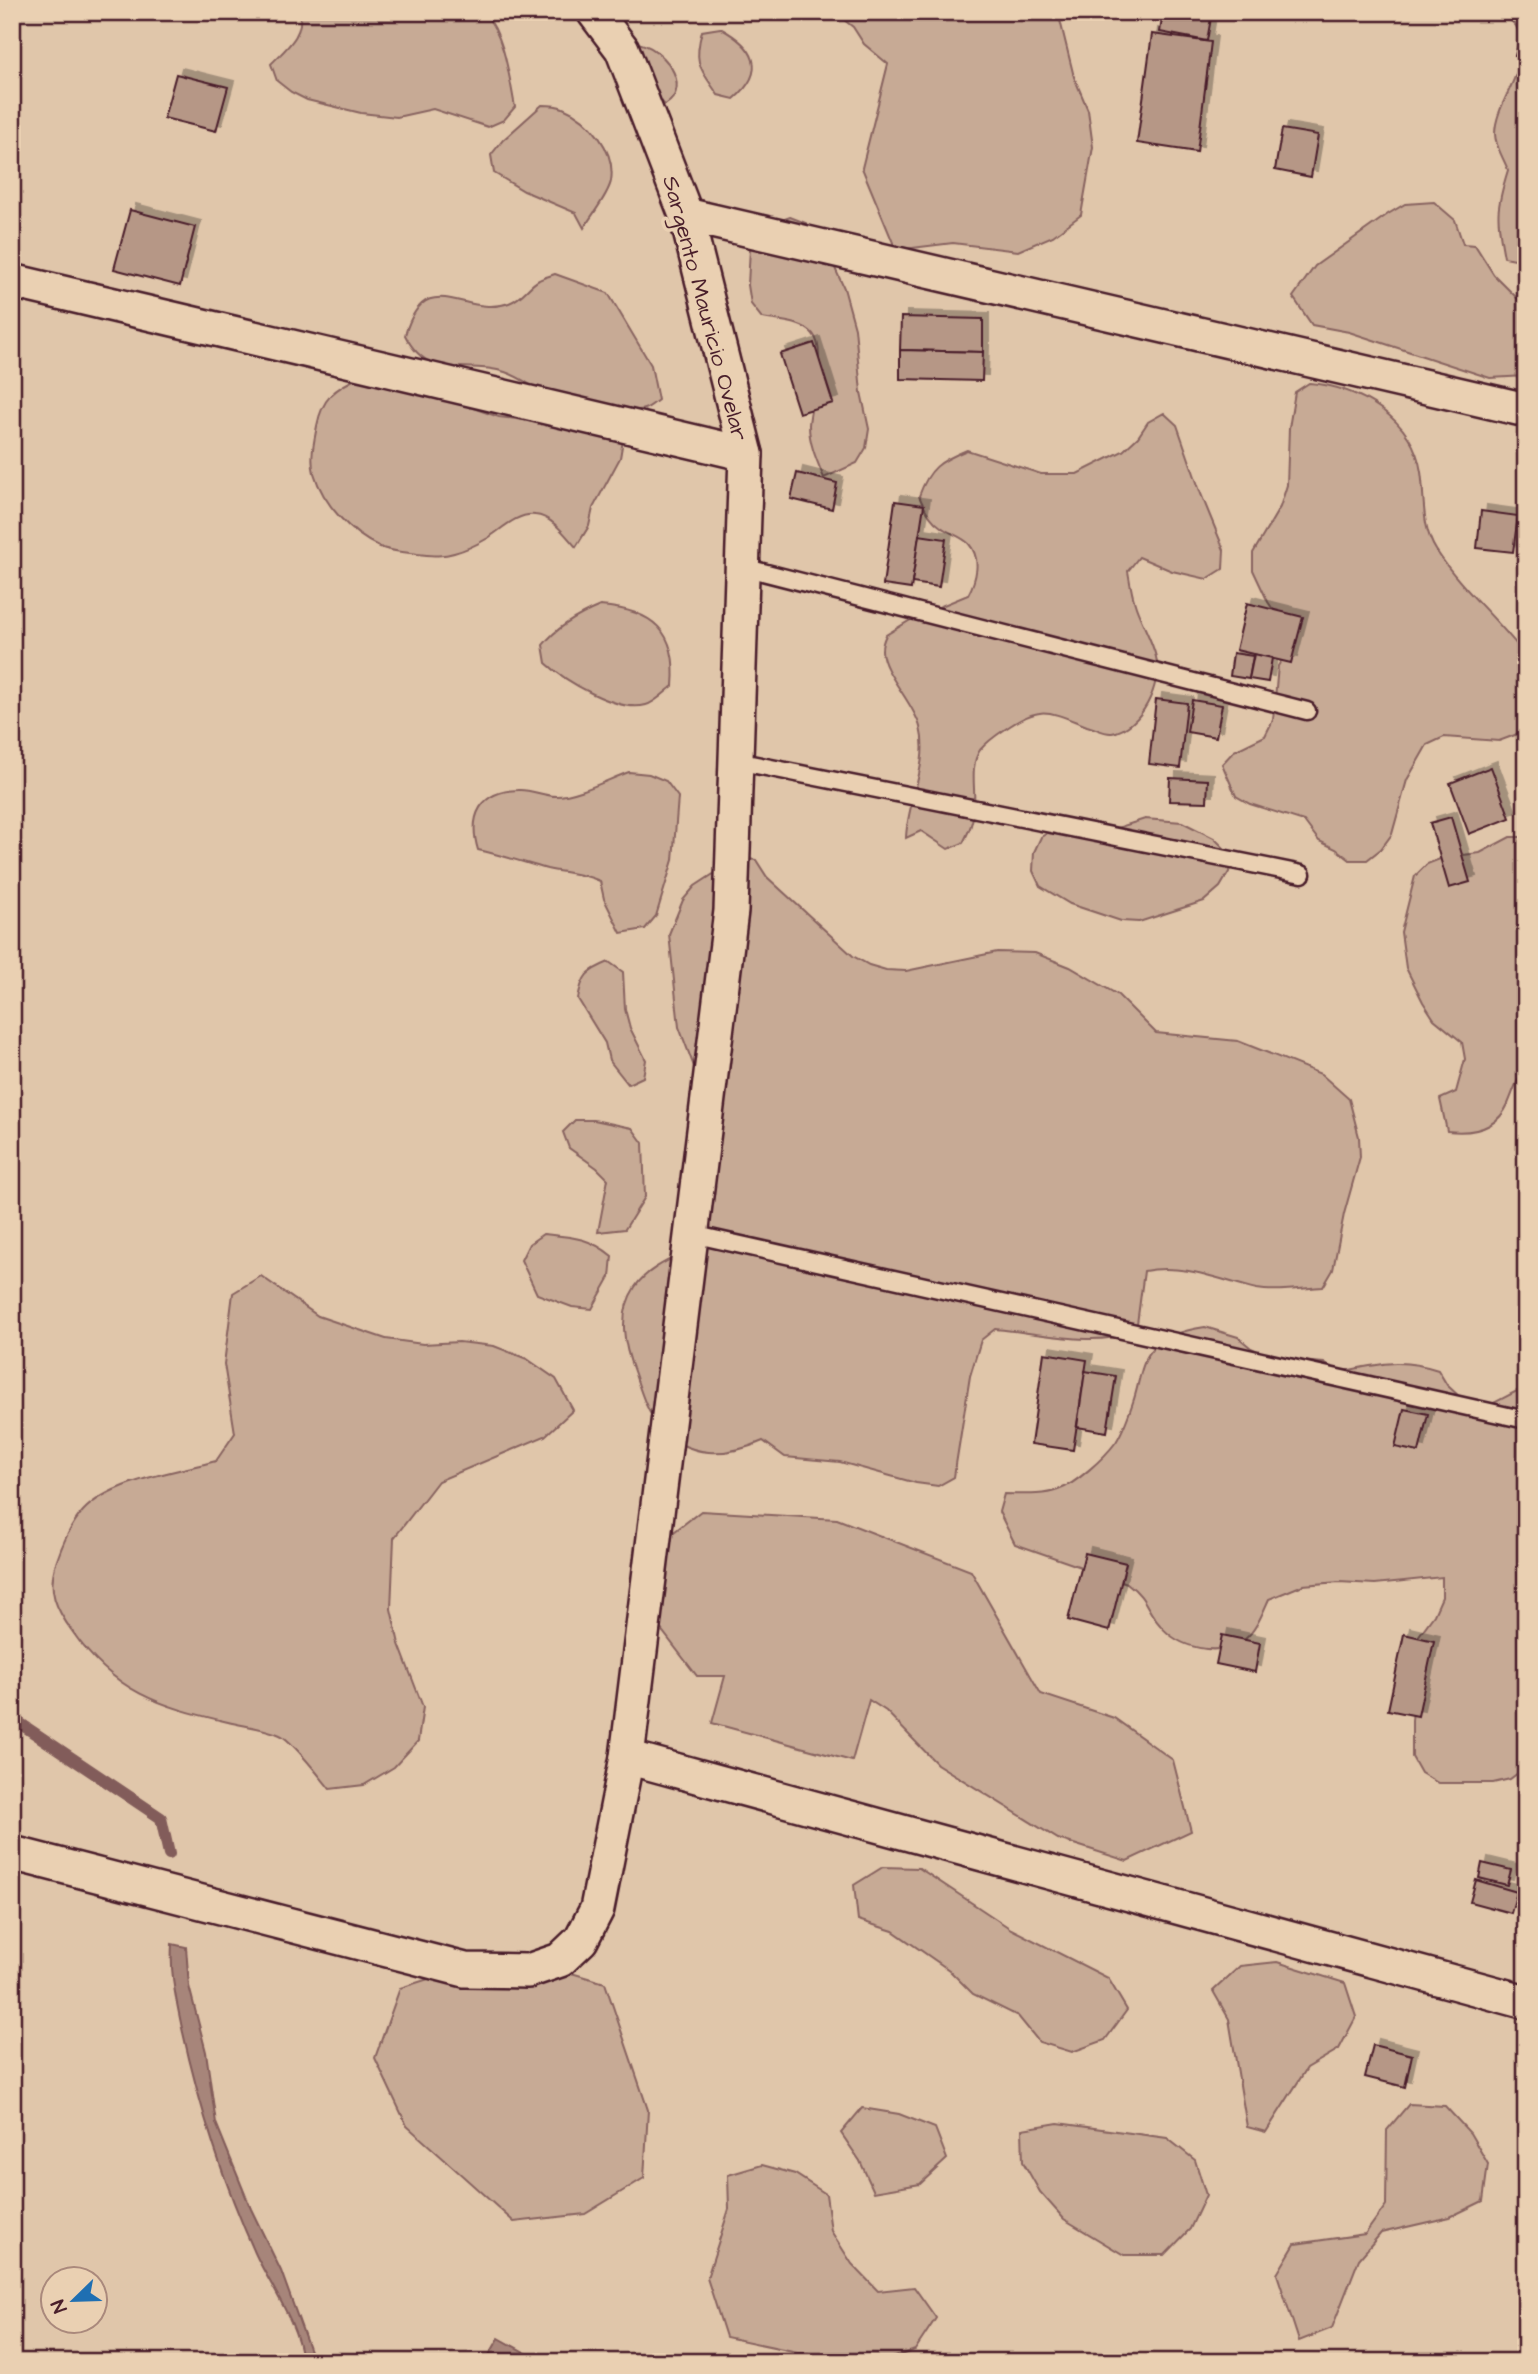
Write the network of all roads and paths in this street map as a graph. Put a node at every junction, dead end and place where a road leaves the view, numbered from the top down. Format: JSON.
{"nodes":[{"id":1,"x":594,"y":12,"type":"edge"},
{"id":2,"x":685,"y":215,"type":"junction"},
{"id":3,"x":12,"y":281,"type":"edge"},
{"id":4,"x":1526,"y":410,"type":"edge"},
{"id":5,"x":746,"y":454,"type":"junction"},
{"id":6,"x":743,"y":567,"type":"junction"},
{"id":7,"x":1307,"y":711,"type":"dead end"},
{"id":8,"x":736,"y":761,"type":"junction"},
{"id":9,"x":1302,"y":874,"type":"dead end"},
{"id":10,"x":692,"y":1234,"type":"junction"},
{"id":11,"x":1526,"y":1420,"type":"edge"},
{"id":12,"x":627,"y":1758,"type":"junction"},
{"id":13,"x":12,"y":1853,"type":"edge"},
{"id":14,"x":1526,"y":2002,"type":"edge"}],
"edges":[{"from":1,"to":2,"type":"street","name":"Sargento Mauricio Ovelar"},
{"from":2,"to":4,"type":"street"},
{"from":2,"to":5,"type":"street","name":"Sargento Mauricio Ovelar"},
{"from":3,"to":5,"type":"street"},
{"from":5,"to":6,"type":"street","name":"Sargento Mauricio Ovelar"},
{"from":6,"to":7,"type":"lane"},
{"from":6,"to":8,"type":"street","name":"Sargento Mauricio Ovelar"},
{"from":8,"to":9,"type":"lane"},
{"from":8,"to":10,"type":"street","name":"Sargento Mauricio Ovelar"},
{"from":10,"to":11,"type":"lane"},
{"from":10,"to":12,"type":"street","name":"Sargento Mauricio Ovelar"},
{"from":12,"to":13,"type":"street","name":"Sargento Mauricio Ovelar"},
{"from":12,"to":14,"type":"street"}]}
